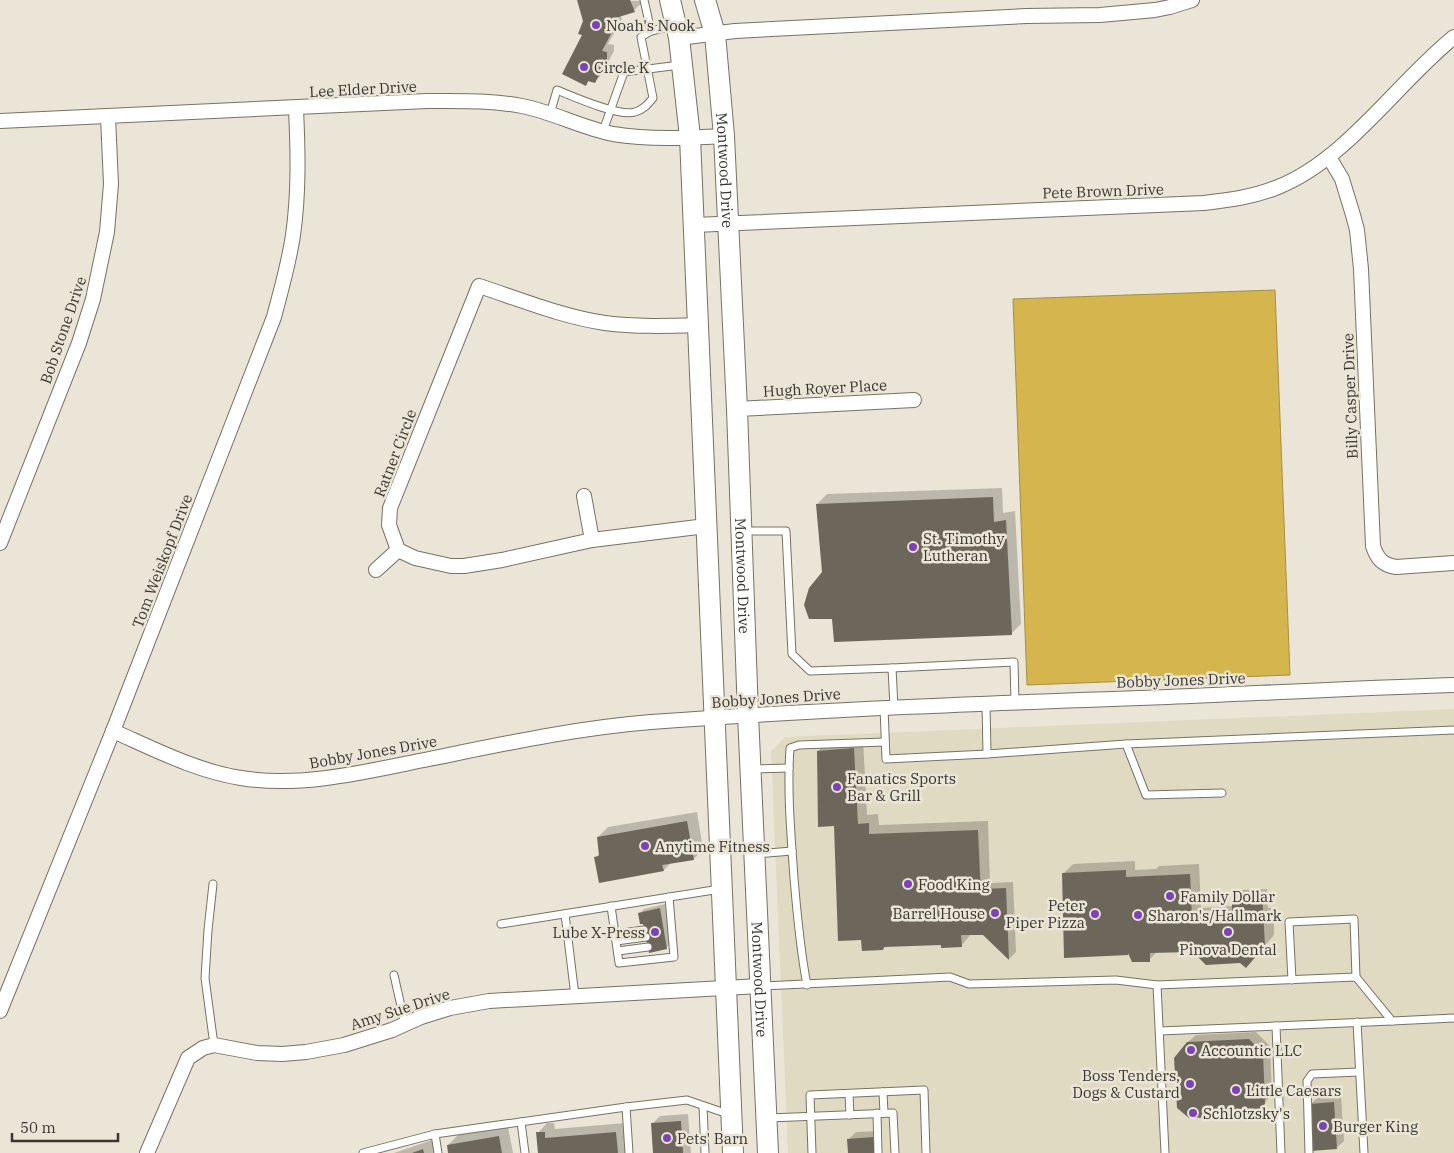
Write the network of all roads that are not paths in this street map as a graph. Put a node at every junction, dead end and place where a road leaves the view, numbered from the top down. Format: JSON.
{"nodes":[{"id":1,"x":644,"y":0,"type":"edge"},
{"id":2,"x":670,"y":0,"type":"edge"},
{"id":3,"x":705,"y":0,"type":"edge"},
{"id":4,"x":1192,"y":0,"type":"edge"},
{"id":5,"x":652,"y":31,"type":"junction"},
{"id":6,"x":678,"y":32,"type":"junction"},
{"id":7,"x":714,"y":34,"type":"junction"},
{"id":8,"x":1454,"y":37,"type":"edge"},
{"id":9,"x":683,"y":65,"type":"junction"},
{"id":10,"x":648,"y":68,"type":"junction"},
{"id":11,"x":296,"y":109,"type":"junction"},
{"id":12,"x":610,"y":110,"type":"junction"},
{"id":13,"x":550,"y":114,"type":"junction"},
{"id":14,"x":108,"y":117,"type":"junction"},
{"id":15,"x":0,"y":121,"type":"edge"},
{"id":16,"x":603,"y":131,"type":"junction"},
{"id":17,"x":724,"y":136,"type":"junction"},
{"id":18,"x":690,"y":137,"type":"junction"},
{"id":19,"x":1329,"y":157,"type":"junction"},
{"id":20,"x":728,"y":223,"type":"junction"},
{"id":21,"x":694,"y":225,"type":"junction"},
{"id":22,"x":698,"y":325,"type":"junction"},
{"id":23,"x":914,"y":400,"type":"dead end"},
{"id":24,"x":737,"y":409,"type":"junction"},
{"id":25,"x":584,"y":496,"type":"dead end"},
{"id":26,"x":706,"y":526,"type":"junction"},
{"id":27,"x":742,"y":531,"type":"junction"},
{"id":28,"x":592,"y":540,"type":"junction"},
{"id":29,"x":0,"y":543,"type":"edge"},
{"id":30,"x":398,"y":550,"type":"junction"},
{"id":31,"x":1454,"y":563,"type":"edge"},
{"id":32,"x":376,"y":570,"type":"dead end"},
{"id":33,"x":892,"y":668,"type":"junction"},
{"id":34,"x":1454,"y":686,"type":"edge"},
{"id":35,"x":1015,"y":702,"type":"junction"},
{"id":36,"x":986,"y":703,"type":"junction"},
{"id":37,"x":889,"y":707,"type":"junction"},
{"id":38,"x":748,"y":715,"type":"junction"},
{"id":39,"x":714,"y":718,"type":"junction"},
{"id":40,"x":1454,"y":730,"type":"edge"},
{"id":41,"x":113,"y":731,"type":"junction"},
{"id":42,"x":885,"y":742,"type":"junction"},
{"id":43,"x":1126,"y":744,"type":"junction"},
{"id":44,"x":988,"y":754,"type":"junction"},
{"id":45,"x":789,"y":768,"type":"junction"},
{"id":46,"x":751,"y":769,"type":"junction"},
{"id":47,"x":1222,"y":793,"type":"dead end"},
{"id":48,"x":792,"y":851,"type":"junction"},
{"id":49,"x":754,"y":854,"type":"junction"},
{"id":50,"x":213,"y":884,"type":"dead end"},
{"id":51,"x":721,"y":888,"type":"junction"},
{"id":52,"x":669,"y":897,"type":"junction"},
{"id":53,"x":611,"y":906,"type":"junction"},
{"id":54,"x":565,"y":914,"type":"junction"},
{"id":55,"x":501,"y":924,"type":"dead end"},
{"id":56,"x":645,"y":933,"type":"dead end"},
{"id":57,"x":615,"y":937,"type":"junction"},
{"id":58,"x":648,"y":947,"type":"dead end"},
{"id":59,"x":618,"y":951,"type":"junction"},
{"id":60,"x":394,"y":975,"type":"dead end"},
{"id":61,"x":1356,"y":977,"type":"junction"},
{"id":62,"x":1292,"y":980,"type":"junction"},
{"id":63,"x":807,"y":985,"type":"junction"},
{"id":64,"x":1157,"y":985,"type":"junction"},
{"id":65,"x":760,"y":986,"type":"junction"},
{"id":66,"x":724,"y":987,"type":"junction"},
{"id":67,"x":3,"y":992,"type":"edge"},
{"id":68,"x":574,"y":996,"type":"junction"},
{"id":69,"x":0,"y":1011,"type":"edge"},
{"id":70,"x":1454,"y":1018,"type":"edge"},
{"id":71,"x":1392,"y":1021,"type":"junction"},
{"id":72,"x":1357,"y":1022,"type":"junction"},
{"id":73,"x":405,"y":1024,"type":"junction"},
{"id":74,"x":1276,"y":1026,"type":"junction"},
{"id":75,"x":1160,"y":1030,"type":"junction"},
{"id":76,"x":214,"y":1045,"type":"junction"},
{"id":77,"x":1359,"y":1072,"type":"junction"},
{"id":78,"x":883,"y":1092,"type":"junction"},
{"id":79,"x":849,"y":1094,"type":"junction"},
{"id":80,"x":703,"y":1106,"type":"junction"},
{"id":81,"x":626,"y":1107,"type":"junction"},
{"id":82,"x":880,"y":1113,"type":"junction"},
{"id":83,"x":731,"y":1115,"type":"junction"},
{"id":84,"x":850,"y":1115,"type":"junction"},
{"id":85,"x":811,"y":1116,"type":"junction"},
{"id":86,"x":766,"y":1118,"type":"junction"},
{"id":87,"x":521,"y":1122,"type":"junction"},
{"id":88,"x":435,"y":1134,"type":"junction"},
{"id":89,"x":147,"y":1153,"type":"edge"},
{"id":90,"x":363,"y":1153,"type":"edge"},
{"id":91,"x":438,"y":1153,"type":"edge"},
{"id":92,"x":525,"y":1153,"type":"edge"},
{"id":93,"x":629,"y":1153,"type":"edge"},
{"id":94,"x":705,"y":1153,"type":"edge"},
{"id":95,"x":732,"y":1153,"type":"edge"},
{"id":96,"x":768,"y":1153,"type":"edge"},
{"id":97,"x":812,"y":1153,"type":"edge"},
{"id":98,"x":878,"y":1153,"type":"edge"},
{"id":99,"x":895,"y":1153,"type":"edge"},
{"id":100,"x":926,"y":1153,"type":"edge"},
{"id":101,"x":1164,"y":1153,"type":"edge"},
{"id":102,"x":1281,"y":1153,"type":"edge"},
{"id":103,"x":1309,"y":1153,"type":"edge"},
{"id":104,"x":1364,"y":1153,"type":"edge"}],
"edges":[{"from":1,"to":5,"type":"lane"},
{"from":2,"to":6,"type":"main road"},
{"from":3,"to":7,"type":"main road","name":"Montwood Drive"},
{"from":4,"to":7,"type":"street"},
{"from":5,"to":6,"type":"lane"},
{"from":5,"to":10,"type":"lane"},
{"from":6,"to":7,"type":"street"},
{"from":6,"to":9,"type":"main road"},
{"from":7,"to":17,"type":"main road","name":"Montwood Drive"},
{"from":8,"to":19,"type":"street","name":"Pete Brown Drive"},
{"from":9,"to":10,"type":"lane"},
{"from":9,"to":18,"type":"main road"},
{"from":10,"to":12,"type":"lane"},
{"from":10,"to":12,"type":"lane"},
{"from":11,"to":13,"type":"street","name":"Lee Elder Drive"},
{"from":11,"to":14,"type":"street","name":"Lee Elder Drive"},
{"from":11,"to":41,"type":"street","name":"Tom Weiskopf Drive"},
{"from":12,"to":13,"type":"lane"},
{"from":12,"to":16,"type":"lane"},
{"from":13,"to":16,"type":"street","name":"Lee Elder Drive"},
{"from":14,"to":15,"type":"street","name":"Lee Elder Drive"},
{"from":14,"to":29,"type":"street","name":"Bob Stone Drive"},
{"from":16,"to":18,"type":"street","name":"Lee Elder Drive"},
{"from":17,"to":18,"type":"street","name":"Lee Elder Drive"},
{"from":17,"to":20,"type":"main road","name":"Montwood Drive"},
{"from":18,"to":21,"type":"main road"},
{"from":19,"to":20,"type":"street","name":"Pete Brown Drive"},
{"from":19,"to":31,"type":"street","name":"Billy Casper Drive"},
{"from":20,"to":21,"type":"street","name":"Pete Brown Drive"},
{"from":20,"to":24,"type":"main road","name":"Montwood Drive"},
{"from":21,"to":22,"type":"main road"},
{"from":22,"to":26,"type":"main road"},
{"from":22,"to":30,"type":"street","name":"Ratner Circle"},
{"from":23,"to":24,"type":"street","name":"Hugh Royer Place"},
{"from":24,"to":27,"type":"main road","name":"Montwood Drive"},
{"from":25,"to":28,"type":"street"},
{"from":26,"to":28,"type":"street"},
{"from":26,"to":39,"type":"main road"},
{"from":27,"to":33,"type":"lane"},
{"from":27,"to":38,"type":"main road","name":"Montwood Drive"},
{"from":28,"to":30,"type":"street"},
{"from":30,"to":32,"type":"street"},
{"from":33,"to":35,"type":"lane"},
{"from":33,"to":37,"type":"lane"},
{"from":34,"to":35,"type":"street","name":"Bobby Jones Drive"},
{"from":35,"to":36,"type":"street","name":"Bobby Jones Drive"},
{"from":36,"to":37,"type":"street","name":"Bobby Jones Drive"},
{"from":36,"to":44,"type":"lane"},
{"from":37,"to":38,"type":"street","name":"Bobby Jones Drive"},
{"from":37,"to":42,"type":"lane"},
{"from":38,"to":39,"type":"street","name":"Bobby Jones Drive"},
{"from":38,"to":46,"type":"main road","name":"Montwood Drive"},
{"from":39,"to":41,"type":"street","name":"Bobby Jones Drive"},
{"from":39,"to":51,"type":"main road"},
{"from":40,"to":43,"type":"lane"},
{"from":41,"to":67,"type":"street","name":"Tom Weiskopf Drive"},
{"from":42,"to":44,"type":"lane"},
{"from":42,"to":45,"type":"lane"},
{"from":43,"to":44,"type":"lane"},
{"from":43,"to":47,"type":"lane"},
{"from":45,"to":46,"type":"lane"},
{"from":45,"to":48,"type":"lane"},
{"from":46,"to":49,"type":"main road","name":"Montwood Drive"},
{"from":48,"to":49,"type":"lane"},
{"from":48,"to":63,"type":"lane"},
{"from":49,"to":65,"type":"main road","name":"Montwood Drive"},
{"from":50,"to":76,"type":"lane"},
{"from":51,"to":52,"type":"lane"},
{"from":51,"to":66,"type":"main road"},
{"from":52,"to":53,"type":"lane"},
{"from":52,"to":59,"type":"lane"},
{"from":53,"to":54,"type":"lane"},
{"from":53,"to":57,"type":"lane"},
{"from":54,"to":55,"type":"lane"},
{"from":54,"to":68,"type":"lane"},
{"from":56,"to":57,"type":"lane"},
{"from":57,"to":59,"type":"lane"},
{"from":58,"to":59,"type":"lane"},
{"from":60,"to":73,"type":"lane"},
{"from":61,"to":62,"type":"lane"},
{"from":61,"to":62,"type":"lane"},
{"from":61,"to":71,"type":"lane"},
{"from":62,"to":64,"type":"lane"},
{"from":63,"to":64,"type":"lane"},
{"from":63,"to":65,"type":"lane"},
{"from":64,"to":75,"type":"lane"},
{"from":65,"to":66,"type":"street","name":"Amy Sue Drive"},
{"from":65,"to":86,"type":"main road","name":"Montwood Drive"},
{"from":66,"to":68,"type":"street","name":"Amy Sue Drive"},
{"from":66,"to":83,"type":"main road"},
{"from":67,"to":69,"type":"street","name":"Tom Weiskopf Drive"},
{"from":68,"to":73,"type":"street","name":"Amy Sue Drive"},
{"from":70,"to":71,"type":"lane"},
{"from":71,"to":72,"type":"lane"},
{"from":72,"to":74,"type":"lane"},
{"from":72,"to":77,"type":"lane"},
{"from":73,"to":76,"type":"street","name":"Amy Sue Drive"},
{"from":74,"to":75,"type":"lane"},
{"from":74,"to":102,"type":"lane"},
{"from":75,"to":101,"type":"lane"},
{"from":76,"to":89,"type":"street"},
{"from":77,"to":103,"type":"lane"},
{"from":77,"to":104,"type":"lane"},
{"from":78,"to":79,"type":"lane"},
{"from":78,"to":82,"type":"lane"},
{"from":78,"to":100,"type":"lane"},
{"from":79,"to":84,"type":"lane"},
{"from":79,"to":85,"type":"lane"},
{"from":80,"to":81,"type":"lane"},
{"from":80,"to":83,"type":"lane"},
{"from":80,"to":94,"type":"lane"},
{"from":81,"to":87,"type":"lane"},
{"from":81,"to":93,"type":"lane"},
{"from":82,"to":84,"type":"lane"},
{"from":82,"to":98,"type":"lane"},
{"from":82,"to":99,"type":"lane"},
{"from":83,"to":95,"type":"main road"},
{"from":84,"to":85,"type":"lane"},
{"from":85,"to":86,"type":"lane"},
{"from":85,"to":97,"type":"lane"},
{"from":86,"to":96,"type":"main road","name":"Montwood Drive"},
{"from":87,"to":88,"type":"lane"},
{"from":87,"to":92,"type":"lane"},
{"from":88,"to":90,"type":"lane"},
{"from":88,"to":91,"type":"lane"}]}
